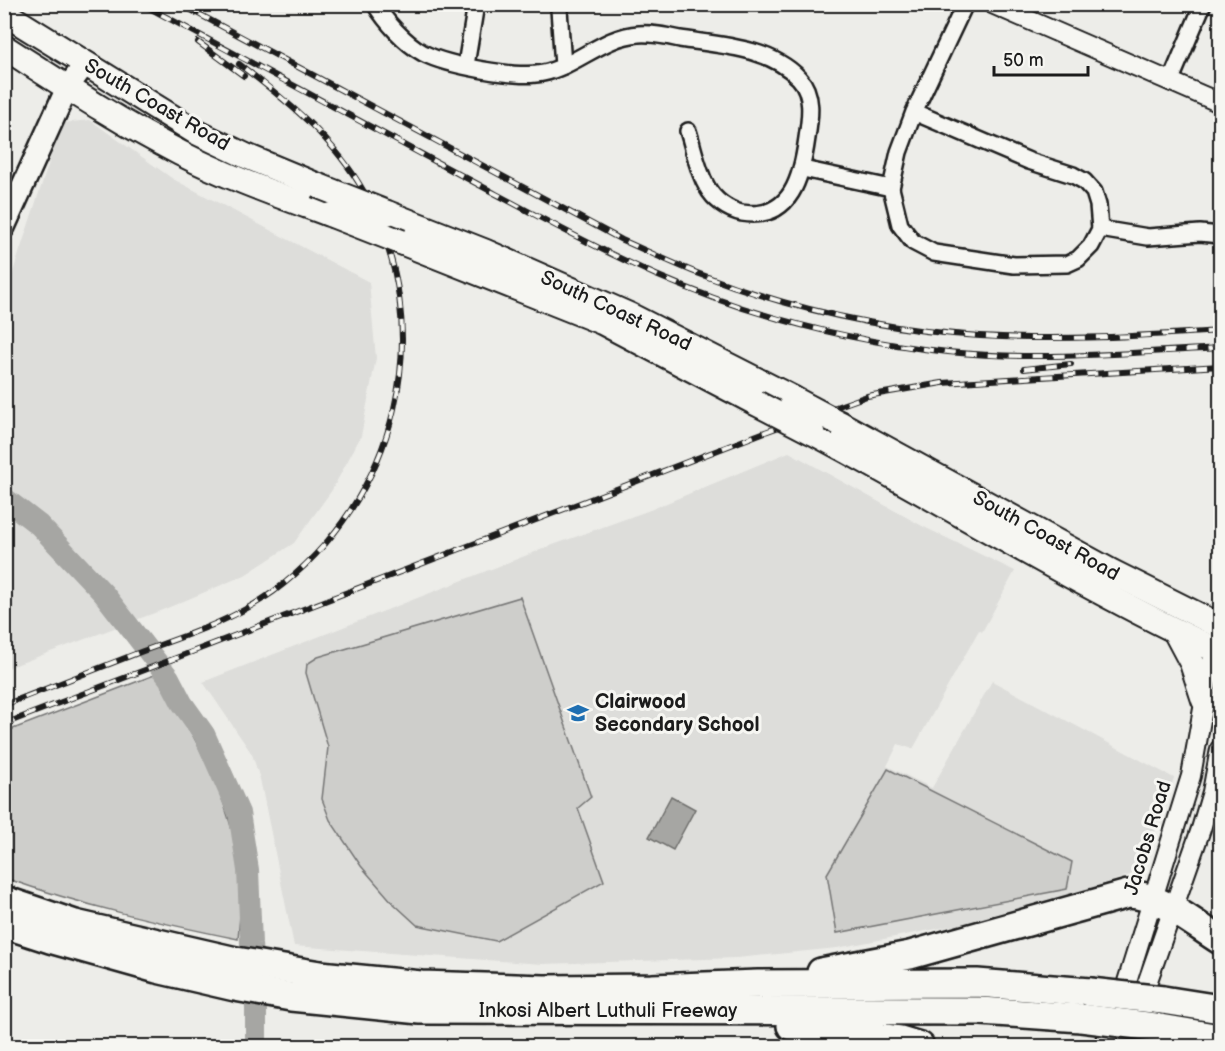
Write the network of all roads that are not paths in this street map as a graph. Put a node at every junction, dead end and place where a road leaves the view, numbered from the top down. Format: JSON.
{"nodes":[{"id":1,"x":375,"y":4,"type":"edge"},
{"id":2,"x":476,"y":4,"type":"edge"},
{"id":3,"x":965,"y":4,"type":"edge"},
{"id":4,"x":992,"y":4,"type":"edge"},
{"id":5,"x":1203,"y":4,"type":"edge"},
{"id":6,"x":559,"y":9,"type":"dead end"},
{"id":7,"x":4,"y":13,"type":"edge"},
{"id":8,"x":4,"y":47,"type":"edge"},
{"id":9,"x":85,"y":64,"type":"junction"},
{"id":10,"x":466,"y":65,"type":"junction"},
{"id":11,"x":563,"y":66,"type":"junction"},
{"id":12,"x":1170,"y":82,"type":"junction"},
{"id":13,"x":68,"y":88,"type":"junction"},
{"id":14,"x":1221,"y":103,"type":"edge"},
{"id":15,"x":914,"y":112,"type":"junction"},
{"id":16,"x":688,"y":131,"type":"dead end"},
{"id":17,"x":803,"y":169,"type":"junction"},
{"id":18,"x":891,"y":188,"type":"junction"},
{"id":19,"x":4,"y":227,"type":"edge"},
{"id":20,"x":1100,"y":229,"type":"junction"},
{"id":21,"x":1221,"y":235,"type":"edge"},
{"id":22,"x":1221,"y":626,"type":"edge"},
{"id":23,"x":1175,"y":631,"type":"junction"},
{"id":24,"x":1219,"y":647,"type":"edge"},
{"id":25,"x":1204,"y":700,"type":"junction"},
{"id":26,"x":1221,"y":749,"type":"edge"},
{"id":27,"x":4,"y":900,"type":"edge"},
{"id":28,"x":1162,"y":904,"type":"junction"},
{"id":29,"x":4,"y":924,"type":"edge"},
{"id":30,"x":1221,"y":940,"type":"edge"},
{"id":31,"x":235,"y":974,"type":"junction"},
{"id":32,"x":758,"y":984,"type":"junction"},
{"id":33,"x":1221,"y":1009,"type":"edge"},
{"id":34,"x":666,"y":1012,"type":"junction"},
{"id":35,"x":1221,"y":1038,"type":"edge"},
{"id":36,"x":920,"y":1047,"type":"edge"},
{"id":37,"x":1102,"y":1047,"type":"edge"},
{"id":38,"x":1125,"y":1047,"type":"edge"}],
"edges":[{"from":1,"to":10,"type":"street"},
{"from":2,"to":10,"type":"street"},
{"from":3,"to":15,"type":"street"},
{"from":4,"to":12,"type":"street"},
{"from":5,"to":12,"type":"street"},
{"from":6,"to":11,"type":"street"},
{"from":7,"to":9,"type":"highway","name":"South Coast Road"},
{"from":8,"to":13,"type":"highway","name":"South Coast Road"},
{"from":9,"to":13,"type":"main road"},
{"from":9,"to":22,"type":"highway","name":"South Coast Road","bridge":true},
{"from":10,"to":11,"type":"street"},
{"from":11,"to":17,"type":"street"},
{"from":12,"to":14,"type":"street"},
{"from":13,"to":19,"type":"main road"},
{"from":13,"to":23,"type":"highway","name":"South Coast Road","bridge":true},
{"from":15,"to":18,"type":"street"},
{"from":15,"to":20,"type":"street"},
{"from":16,"to":17,"type":"street"},
{"from":17,"to":18,"type":"street"},
{"from":18,"to":20,"type":"street"},
{"from":20,"to":21,"type":"street"},
{"from":23,"to":24,"type":"highway","name":"South Coast Road"},
{"from":23,"to":25,"type":"highway"},
{"from":24,"to":25,"type":"street","name":"Jacobs Road"},
{"from":25,"to":28,"type":"street","name":"Jacobs Road"},
{"from":26,"to":28,"type":"street","name":"Jacobs Road"},
{"from":27,"to":31,"type":"highway","name":"Inkosi Albert Luthuli Freeway"},
{"from":28,"to":30,"type":"highway"},
{"from":28,"to":32,"type":"highway"},
{"from":28,"to":37,"type":"street","name":"Jacobs Road"},
{"from":28,"to":38,"type":"street","name":"Jacobs Road"},
{"from":29,"to":31,"type":"highway","name":"Inkosi Albert Luthuli Freeway"},
{"from":31,"to":32,"type":"highway","name":"Inkosi Albert Luthuli Freeway"},
{"from":31,"to":34,"type":"highway","name":"Inkosi Albert Luthuli Freeway"},
{"from":32,"to":33,"type":"highway","name":"Inkosi Albert Luthuli Freeway","bridge":true},
{"from":34,"to":35,"type":"highway","name":"Inkosi Albert Luthuli Freeway","bridge":true},
{"from":34,"to":36,"type":"highway"}]}
